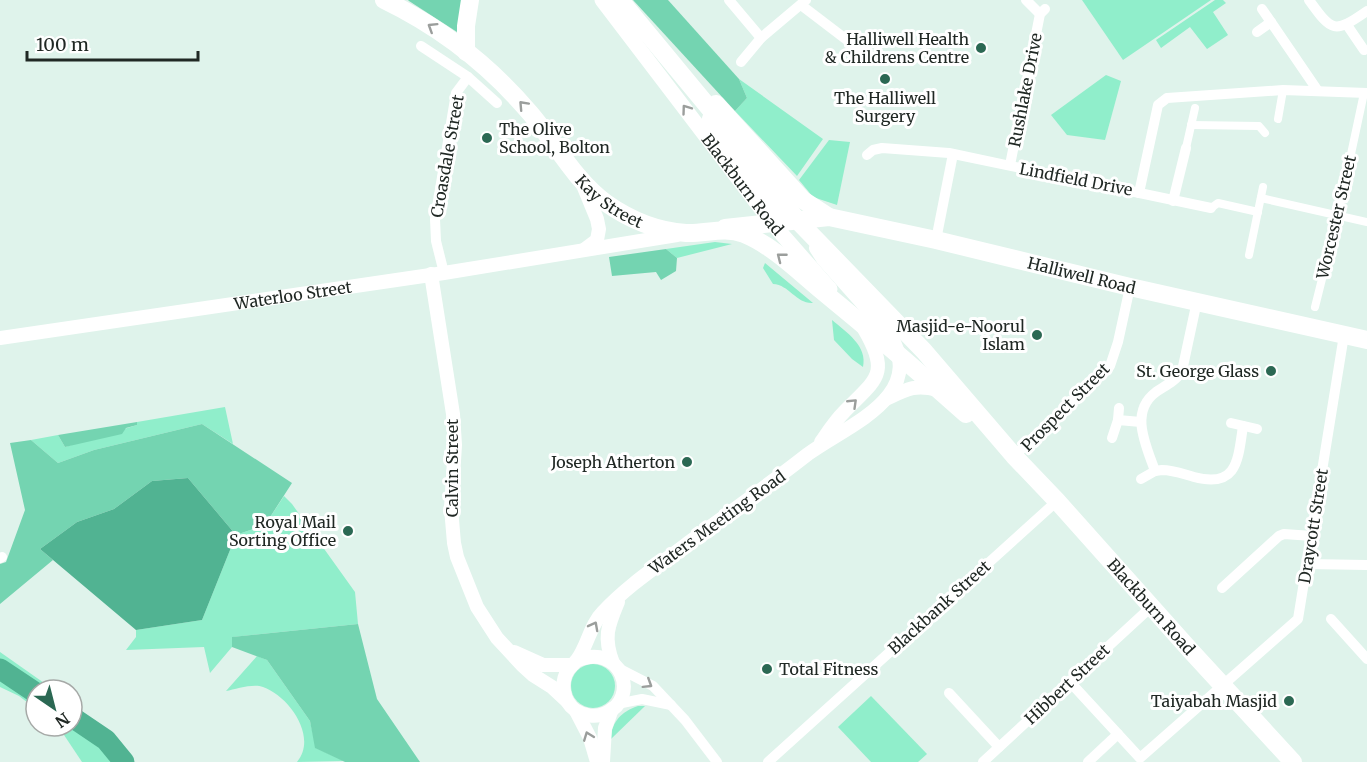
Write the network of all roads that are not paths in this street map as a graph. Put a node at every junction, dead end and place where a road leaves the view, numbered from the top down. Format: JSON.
{"nodes":[{"id":1,"x":384,"y":0,"type":"edge"},
{"id":2,"x":470,"y":0,"type":"edge"},
{"id":3,"x":602,"y":0,"type":"edge"},
{"id":4,"x":729,"y":0,"type":"edge"},
{"id":5,"x":1026,"y":0,"type":"edge"},
{"id":6,"x":1309,"y":0,"type":"edge"},
{"id":7,"x":804,"y":2,"type":"edge"},
{"id":8,"x":626,"y":6,"type":"edge"},
{"id":9,"x":1262,"y":9,"type":"dead end"},
{"id":10,"x":1367,"y":11,"type":"edge"},
{"id":11,"x":1271,"y":22,"type":"junction"},
{"id":12,"x":1347,"y":25,"type":"junction"},
{"id":13,"x":1257,"y":32,"type":"dead end"},
{"id":14,"x":761,"y":38,"type":"junction"},
{"id":15,"x":421,"y":46,"type":"dead end"},
{"id":16,"x":1364,"y":50,"type":"dead end"},
{"id":17,"x":466,"y":52,"type":"junction"},
{"id":18,"x":853,"y":58,"type":"dead end"},
{"id":19,"x":741,"y":62,"type":"dead end"},
{"id":20,"x":1303,"y":68,"type":"junction"},
{"id":21,"x":468,"y":77,"type":"junction"},
{"id":22,"x":689,"y":84,"type":"junction"},
{"id":23,"x":1286,"y":90,"type":"junction"},
{"id":24,"x":1318,"y":91,"type":"junction"},
{"id":25,"x":1365,"y":93,"type":"edge"},
{"id":26,"x":497,"y":103,"type":"dead end"},
{"id":27,"x":1195,"y":108,"type":"dead end"},
{"id":28,"x":1278,"y":119,"type":"dead end"},
{"id":29,"x":1191,"y":125,"type":"junction"},
{"id":30,"x":1265,"y":134,"type":"dead end"},
{"id":31,"x":1186,"y":148,"type":"joint"},
{"id":32,"x":953,"y":154,"type":"junction"},
{"id":33,"x":867,"y":155,"type":"dead end"},
{"id":34,"x":1010,"y":165,"type":"junction"},
{"id":35,"x":580,"y":178,"type":"junction"},
{"id":36,"x":1263,"y":187,"type":"dead end"},
{"id":37,"x":1138,"y":193,"type":"junction"},
{"id":38,"x":1261,"y":198,"type":"junction"},
{"id":39,"x":1173,"y":201,"type":"junction"},
{"id":40,"x":1211,"y":208,"type":"joint"},
{"id":41,"x":1258,"y":212,"type":"junction"},
{"id":42,"x":1338,"y":215,"type":"junction"},
{"id":43,"x":829,"y":217,"type":"junction"},
{"id":44,"x":1367,"y":222,"type":"edge"},
{"id":45,"x":772,"y":223,"type":"junction"},
{"id":46,"x":801,"y":224,"type":"junction"},
{"id":47,"x":714,"y":230,"type":"junction"},
{"id":48,"x":688,"y":233,"type":"junction"},
{"id":49,"x":936,"y":240,"type":"junction"},
{"id":50,"x":583,"y":250,"type":"junction"},
{"id":51,"x":1249,"y":255,"type":"dead end"},
{"id":52,"x":438,"y":274,"type":"junction"},
{"id":53,"x":1130,"y":286,"type":"junction"},
{"id":54,"x":1197,"y":300,"type":"junction"},
{"id":55,"x":1315,"y":307,"type":"dead end"},
{"id":56,"x":858,"y":321,"type":"junction"},
{"id":57,"x":1344,"y":335,"type":"junction"},
{"id":58,"x":0,"y":338,"type":"edge"},
{"id":59,"x":1367,"y":340,"type":"edge"},
{"id":60,"x":899,"y":357,"type":"junction"},
{"id":61,"x":940,"y":391,"type":"junction"},
{"id":62,"x":885,"y":400,"type":"junction"},
{"id":63,"x":1119,"y":408,"type":"dead end"},
{"id":64,"x":1118,"y":420,"type":"junction"},
{"id":65,"x":1141,"y":422,"type":"junction"},
{"id":66,"x":1231,"y":423,"type":"dead end"},
{"id":67,"x":1243,"y":426,"type":"junction"},
{"id":68,"x":1257,"y":429,"type":"dead end"},
{"id":69,"x":1112,"y":438,"type":"dead end"},
{"id":70,"x":816,"y":448,"type":"junction"},
{"id":71,"x":1012,"y":454,"type":"junction"},
{"id":72,"x":1155,"y":471,"type":"junction"},
{"id":73,"x":1141,"y":479,"type":"dead end"},
{"id":74,"x":1058,"y":501,"type":"junction"},
{"id":75,"x":1312,"y":536,"type":"junction"},
{"id":76,"x":1307,"y":564,"type":"junction"},
{"id":77,"x":1367,"y":565,"type":"edge"},
{"id":78,"x":1222,"y":588,"type":"dead end"},
{"id":79,"x":620,"y":597,"type":"junction"},
{"id":80,"x":1151,"y":607,"type":"junction"},
{"id":81,"x":1331,"y":619,"type":"dead end"},
{"id":82,"x":507,"y":649,"type":"junction"},
{"id":83,"x":1367,"y":659,"type":"edge"},
{"id":84,"x":574,"y":663,"type":"junction"},
{"id":85,"x":616,"y":666,"type":"junction"},
{"id":86,"x":1070,"y":682,"type":"junction"},
{"id":87,"x":1223,"y":685,"type":"junction"},
{"id":88,"x":949,"y":693,"type":"dead end"},
{"id":89,"x":571,"y":705,"type":"junction"},
{"id":90,"x":674,"y":706,"type":"junction"},
{"id":91,"x":615,"y":707,"type":"junction"},
{"id":92,"x":1118,"y":734,"type":"junction"},
{"id":93,"x":999,"y":747,"type":"junction"},
{"id":94,"x":597,"y":762,"type":"edge"},
{"id":95,"x":603,"y":762,"type":"edge"},
{"id":96,"x":717,"y":762,"type":"edge"},
{"id":97,"x":768,"y":762,"type":"edge"},
{"id":98,"x":983,"y":762,"type":"edge"},
{"id":99,"x":1088,"y":762,"type":"edge"},
{"id":100,"x":1293,"y":762,"type":"edge"}],
"edges":[{"from":17,"to":1,"type":"main road","name":"Kay Street","one_way":true},
{"from":2,"to":17,"type":"main road"},
{"from":45,"to":3,"type":"main road","name":"Blackburn Road","one_way":true},
{"from":4,"to":14,"type":"street"},
{"from":5,"to":34,"type":"street","name":"Rushlake Drive"},
{"from":6,"to":12,"type":"street"},
{"from":7,"to":14,"type":"street"},
{"from":7,"to":18,"type":"street"},
{"from":8,"to":22,"type":"main road","name":"Blackburn Road"},
{"from":8,"to":43,"type":"main road"},
{"from":9,"to":11,"type":"street"},
{"from":10,"to":12,"type":"street"},
{"from":11,"to":13,"type":"street"},
{"from":11,"to":20,"type":"street"},
{"from":12,"to":16,"type":"street"},
{"from":14,"to":19,"type":"street"},
{"from":15,"to":21,"type":"street","name":"Croasdale Street"},
{"from":35,"to":17,"type":"main road","name":"Kay Street","one_way":true},
{"from":20,"to":23,"type":"street"},
{"from":20,"to":24,"type":"street"},
{"from":21,"to":26,"type":"street","name":"Croasdale Street"},
{"from":21,"to":52,"type":"street","name":"Croasdale Street"},
{"from":22,"to":45,"type":"main road"},
{"from":22,"to":46,"type":"main road","name":"Blackburn Road"},
{"from":23,"to":24,"type":"street","name":"Lindfield Drive"},
{"from":23,"to":28,"type":"street"},
{"from":23,"to":37,"type":"street","name":"Lindfield Drive"},
{"from":24,"to":25,"type":"street","name":"Lindfield Drive"},
{"from":25,"to":42,"type":"street","name":"Worcester Street"},
{"from":27,"to":29,"type":"street"},
{"from":29,"to":30,"type":"street"},
{"from":29,"to":31,"type":"street"},
{"from":31,"to":39,"type":"street"},
{"from":32,"to":33,"type":"street","name":"Lindfield Drive"},
{"from":32,"to":34,"type":"street","name":"Lindfield Drive"},
{"from":32,"to":49,"type":"street"},
{"from":34,"to":37,"type":"street","name":"Lindfield Drive"},
{"from":35,"to":48,"type":"main road","name":"Kay Street"},
{"from":35,"to":50,"type":"street"},
{"from":36,"to":38,"type":"street"},
{"from":37,"to":39,"type":"street"},
{"from":38,"to":41,"type":"street"},
{"from":38,"to":42,"type":"street"},
{"from":39,"to":40,"type":"street"},
{"from":40,"to":41,"type":"street"},
{"from":41,"to":51,"type":"street"},
{"from":42,"to":44,"type":"street"},
{"from":42,"to":55,"type":"street","name":"Worcester Street"},
{"from":43,"to":46,"type":"main road","name":"Halliwell Road"},
{"from":43,"to":49,"type":"main road","name":"Halliwell Road"},
{"from":45,"to":46,"type":"main road","name":"Kay Street"},
{"from":45,"to":47,"type":"main road","name":"Kay Street"},
{"from":45,"to":56,"type":"main road","name":"Blackburn Road"},
{"from":46,"to":60,"type":"street","name":"Blackburn Road"},
{"from":46,"to":71,"type":"main road","name":"Blackburn Road"},
{"from":47,"to":48,"type":"main road","name":"Kay Street"},
{"from":56,"to":47,"type":"main road","one_way":true},
{"from":48,"to":50,"type":"street","name":"Waterloo Street"},
{"from":49,"to":53,"type":"main road","name":"Halliwell Road"},
{"from":50,"to":52,"type":"street","name":"Waterloo Street"},
{"from":52,"to":58,"type":"street","name":"Waterloo Street"},
{"from":52,"to":82,"type":"street","name":"Calvin Street"},
{"from":53,"to":54,"type":"main road","name":"Halliwell Road"},
{"from":53,"to":71,"type":"street","name":"Prospect Street"},
{"from":54,"to":57,"type":"main road","name":"Halliwell Road"},
{"from":54,"to":65,"type":"street"},
{"from":56,"to":60,"type":"main road","name":"Blackburn Road"},
{"from":70,"to":56,"type":"street","name":"Waters Meeting Road","one_way":true},
{"from":57,"to":59,"type":"main road","name":"Halliwell Road"},
{"from":57,"to":75,"type":"street","name":"Draycott Street"},
{"from":60,"to":61,"type":"main road","name":"Blackburn Road"},
{"from":60,"to":62,"type":"street","name":"Waters Meeting Road"},
{"from":61,"to":62,"type":"street"},
{"from":61,"to":71,"type":"main road","name":"Blackburn Road"},
{"from":62,"to":70,"type":"street","name":"Waters Meeting Road"},
{"from":63,"to":64,"type":"street"},
{"from":64,"to":65,"type":"street"},
{"from":64,"to":69,"type":"street"},
{"from":65,"to":72,"type":"street"},
{"from":66,"to":67,"type":"street"},
{"from":67,"to":68,"type":"street"},
{"from":67,"to":72,"type":"street"},
{"from":70,"to":79,"type":"street","name":"Waters Meeting Road"},
{"from":71,"to":74,"type":"main road","name":"Blackburn Road"},
{"from":72,"to":73,"type":"street"},
{"from":74,"to":80,"type":"main road","name":"Blackburn Road"},
{"from":74,"to":97,"type":"street","name":"Blackbank Street"},
{"from":75,"to":76,"type":"street","name":"Draycott Street"},
{"from":75,"to":78,"type":"street"},
{"from":76,"to":77,"type":"street"},
{"from":76,"to":87,"type":"street","name":"Draycott Street"},
{"from":84,"to":79,"type":"street","name":"Waters Meeting Road","one_way":true},
{"from":79,"to":85,"type":"street","name":"Waters Meeting Road"},
{"from":80,"to":86,"type":"street","name":"Hibbert Street"},
{"from":80,"to":87,"type":"main road","name":"Blackburn Road"},
{"from":81,"to":83,"type":"street"},
{"from":82,"to":84,"type":"street","name":"Calvin Street"},
{"from":82,"to":89,"type":"street","name":"Calvin Street"},
{"from":84,"to":85,"type":"street"},
{"from":84,"to":89,"type":"street"},
{"from":85,"to":90,"type":"street","one_way":true},
{"from":85,"to":91,"type":"street"},
{"from":86,"to":92,"type":"street"},
{"from":86,"to":93,"type":"street","name":"Hibbert Street"},
{"from":87,"to":92,"type":"street","name":"Draycott Street"},
{"from":87,"to":100,"type":"main road","name":"Blackburn Road"},
{"from":88,"to":93,"type":"street"},
{"from":89,"to":91,"type":"street"},
{"from":94,"to":89,"type":"street","one_way":true},
{"from":90,"to":91,"type":"street"},
{"from":90,"to":96,"type":"street"},
{"from":91,"to":95,"type":"street"},
{"from":92,"to":99,"type":"street"},
{"from":93,"to":98,"type":"street","name":"Hibbert Street"}]}
